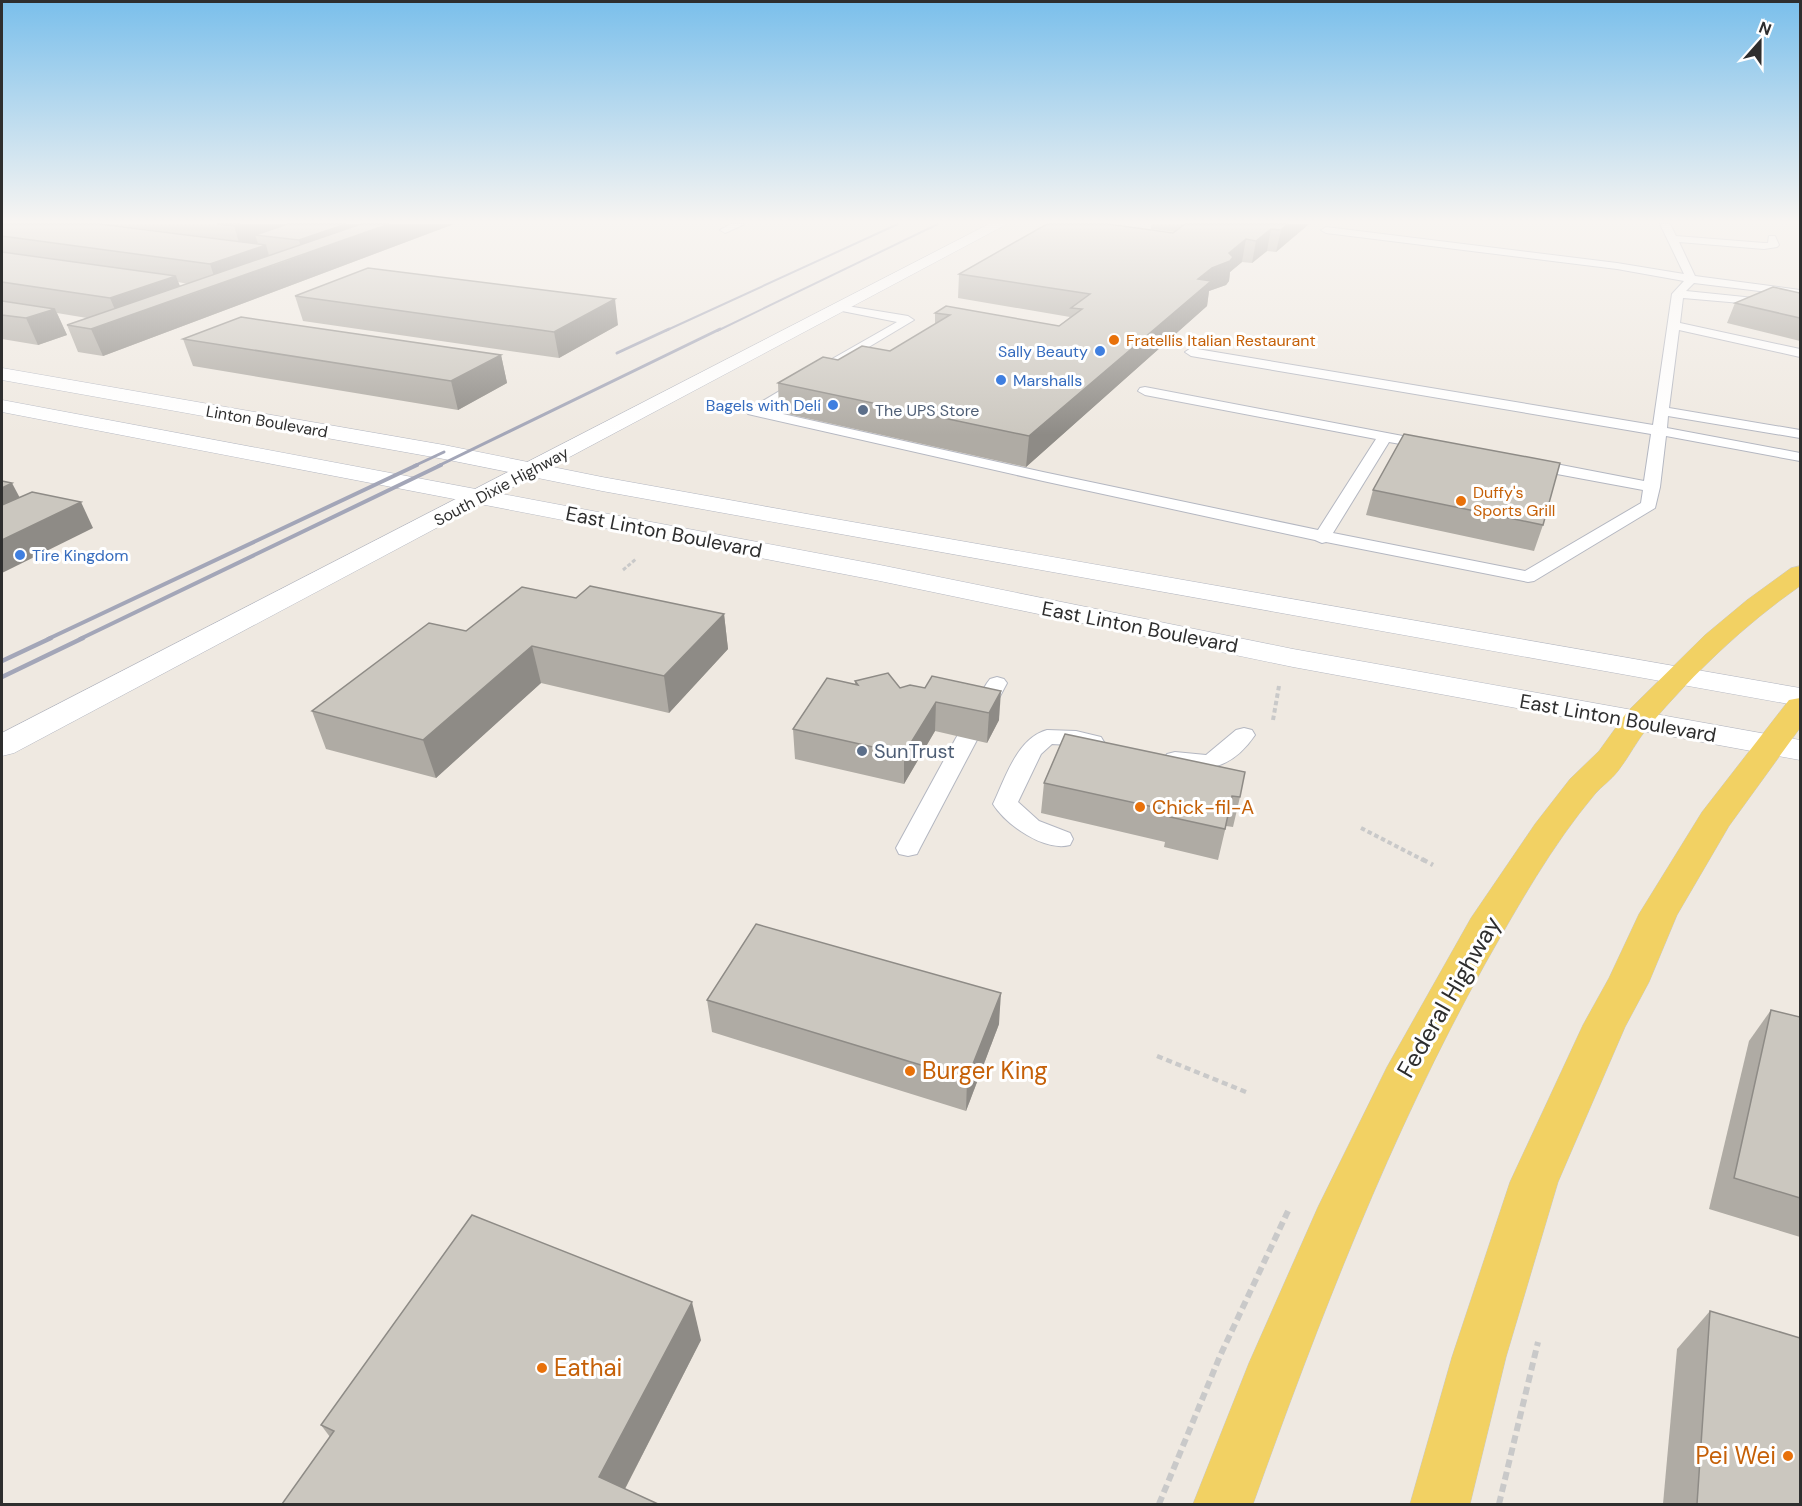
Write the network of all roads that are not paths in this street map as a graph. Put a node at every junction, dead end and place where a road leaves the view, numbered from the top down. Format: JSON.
{"nodes":[{"id":1,"x":867,"y":294,"type":"edge"},
{"id":2,"x":1678,"y":294,"type":"edge"},
{"id":3,"x":1681,"y":294,"type":"edge"},
{"id":4,"x":1775,"y":305,"type":"edge"},
{"id":5,"x":841,"y":308,"type":"junction"},
{"id":6,"x":1674,"y":325,"type":"junction"},
{"id":7,"x":1191,"y":352,"type":"dead end"},
{"id":8,"x":1800,"y":353,"type":"edge"},
{"id":9,"x":2,"y":374,"type":"edge"},
{"id":10,"x":2,"y":384,"type":"edge"},
{"id":11,"x":54,"y":384,"type":"junction"},
{"id":12,"x":1145,"y":391,"type":"dead end"},
{"id":13,"x":2,"y":406,"type":"edge"},
{"id":14,"x":1663,"y":411,"type":"junction"},
{"id":15,"x":1660,"y":431,"type":"junction"},
{"id":16,"x":1800,"y":434,"type":"edge"},
{"id":17,"x":1385,"y":437,"type":"junction"},
{"id":18,"x":1443,"y":448,"type":"edge"},
{"id":19,"x":1800,"y":457,"type":"edge"},
{"id":20,"x":1512,"y":461,"type":"edge"},
{"id":21,"x":532,"y":470,"type":"junction"},
{"id":22,"x":1652,"y":487,"type":"junction"},
{"id":23,"x":481,"y":496,"type":"junction"},
{"id":24,"x":1322,"y":538,"type":"junction"},
{"id":25,"x":985,"y":552,"type":"junction"},
{"id":26,"x":880,"y":573,"type":"junction"},
{"id":27,"x":1800,"y":574,"type":"edge"},
{"id":28,"x":1680,"y":675,"type":"junction"},
{"id":29,"x":997,"y":683,"type":"dead end"},
{"id":30,"x":1800,"y":697,"type":"edge"},
{"id":31,"x":1800,"y":707,"type":"edge"},
{"id":32,"x":979,"y":715,"type":"edge"},
{"id":33,"x":1636,"y":721,"type":"junction"},
{"id":34,"x":1244,"y":735,"type":"dead end"},
{"id":35,"x":967,"y":738,"type":"edge"},
{"id":36,"x":1110,"y":745,"type":"edge"},
{"id":37,"x":2,"y":746,"type":"edge"},
{"id":38,"x":1786,"y":748,"type":"edge"},
{"id":39,"x":1155,"y":755,"type":"edge"},
{"id":40,"x":1061,"y":839,"type":"dead end"},
{"id":41,"x":908,"y":848,"type":"dead end"},
{"id":42,"x":1223,"y":1504,"type":"edge"},
{"id":43,"x":1440,"y":1504,"type":"edge"}],
"edges":[{"from":1,"to":5,"type":"main road","name":"South Dixie Highway"},
{"from":2,"to":6,"type":"lane"},
{"from":3,"to":4,"type":"lane"},
{"from":5,"to":21,"type":"main road","name":"South Dixie Highway"},
{"from":5,"to":24,"type":"lane"},
{"from":6,"to":8,"type":"lane"},
{"from":6,"to":14,"type":"lane"},
{"from":7,"to":15,"type":"lane"},
{"from":9,"to":11,"type":"main road","name":"Linton Boulevard"},
{"from":10,"to":11,"type":"main road"},
{"from":11,"to":21,"type":"main road","name":"Linton Boulevard"},
{"from":12,"to":17,"type":"lane"},
{"from":13,"to":23,"type":"main road","name":"Linton Boulevard"},
{"from":14,"to":15,"type":"lane"},
{"from":14,"to":16,"type":"lane"},
{"from":15,"to":19,"type":"lane"},
{"from":15,"to":22,"type":"lane"},
{"from":17,"to":18,"type":"lane"},
{"from":17,"to":24,"type":"lane"},
{"from":20,"to":22,"type":"lane"},
{"from":21,"to":23,"type":"main road","name":"South Dixie Highway"},
{"from":21,"to":25,"type":"main road","name":"East Linton Boulevard"},
{"from":22,"to":24,"type":"lane"},
{"from":23,"to":26,"type":"main road","name":"East Linton Boulevard"},
{"from":23,"to":37,"type":"main road","name":"South Dixie Highway"},
{"from":25,"to":26,"type":"main road"},
{"from":25,"to":28,"type":"main road","name":"East Linton Boulevard"},
{"from":26,"to":33,"type":"main road","name":"East Linton Boulevard"},
{"from":27,"to":28,"type":"main road","name":"Federal Highway"},
{"from":28,"to":30,"type":"main road","name":"East Linton Boulevard"},
{"from":28,"to":33,"type":"main road","name":"Federal Highway"},
{"from":29,"to":32,"type":"lane"},
{"from":31,"to":38,"type":"main road"},
{"from":33,"to":38,"type":"main road","name":"East Linton Boulevard"},
{"from":33,"to":42,"type":"main road","name":"Federal Highway"},
{"from":34,"to":39,"type":"lane"},
{"from":35,"to":41,"type":"lane"},
{"from":36,"to":40,"type":"lane"},
{"from":38,"to":43,"type":"main road"}]}
